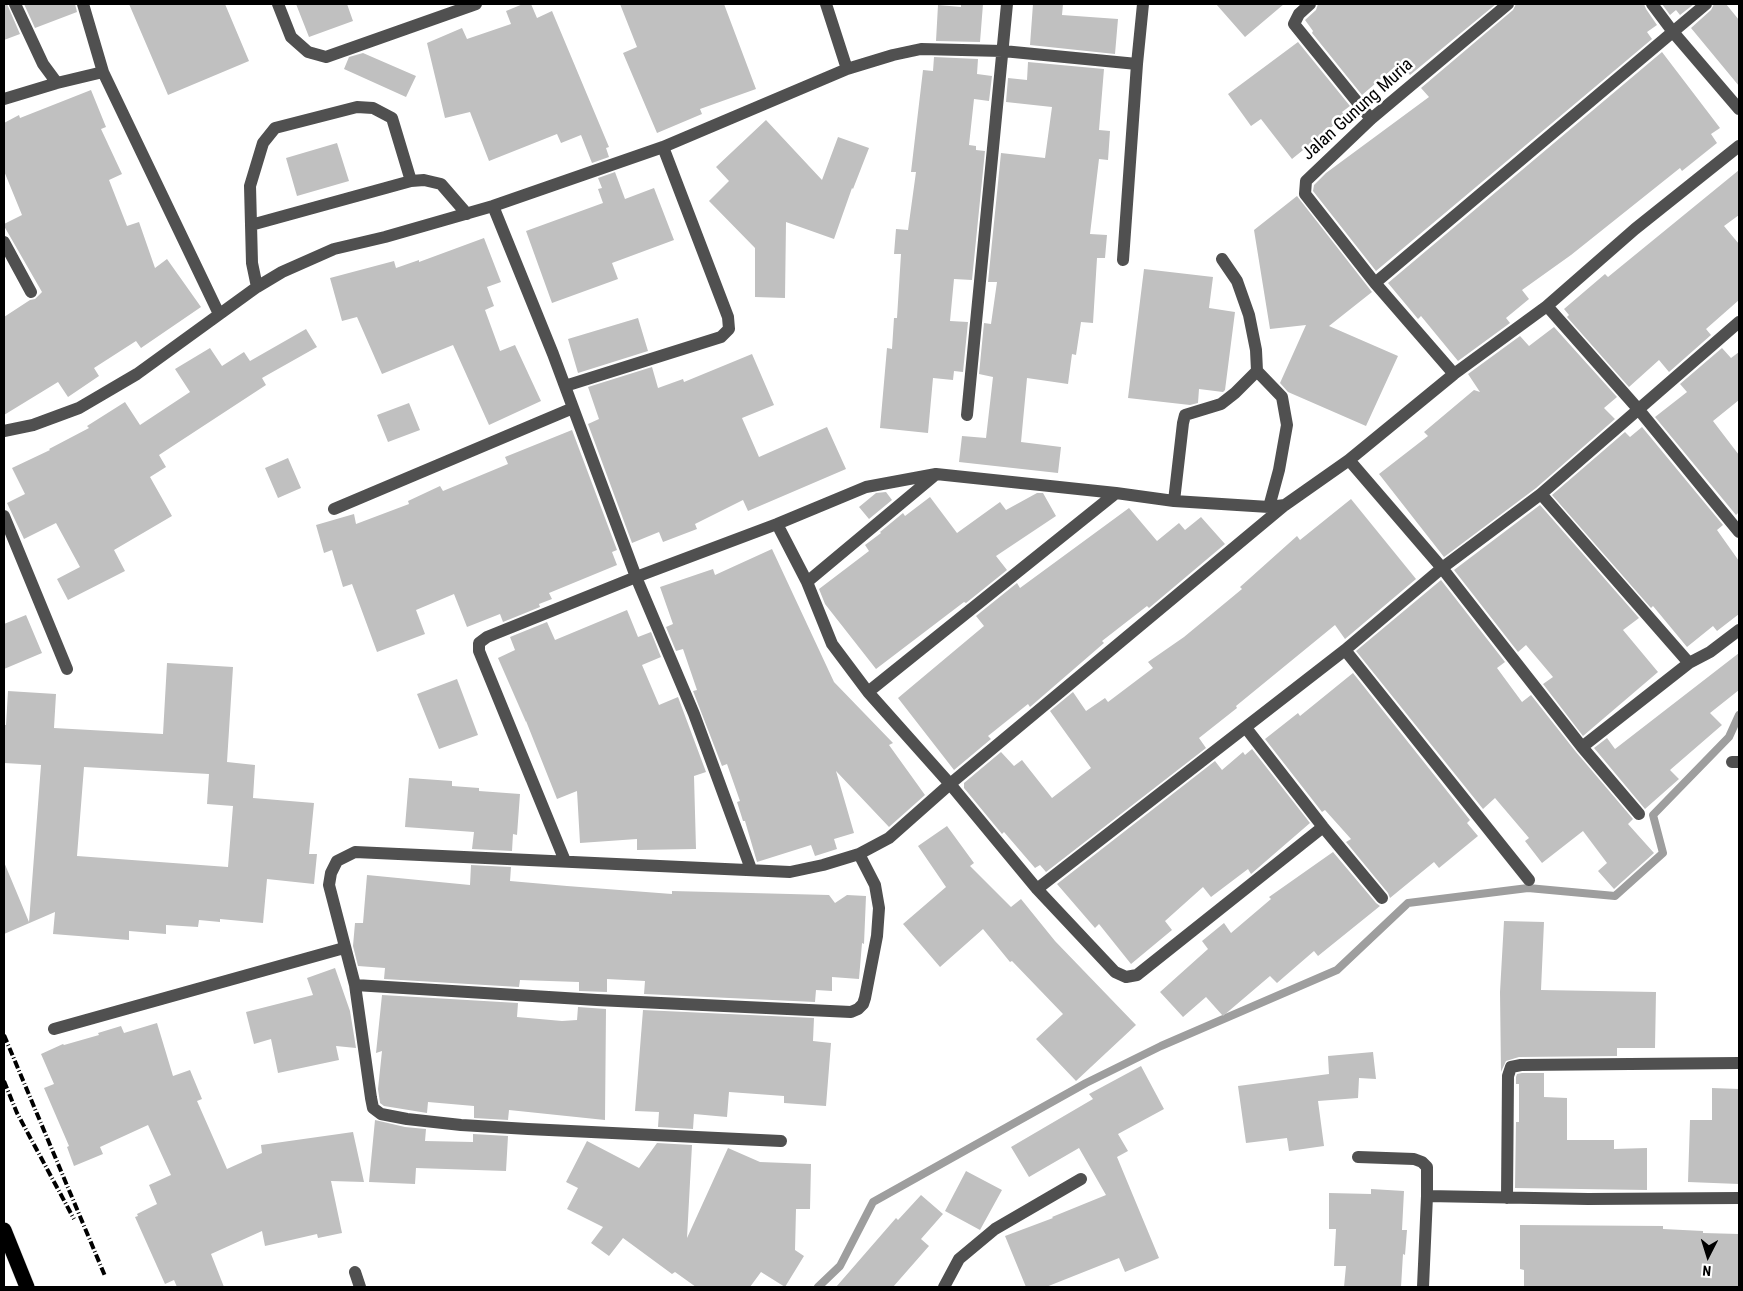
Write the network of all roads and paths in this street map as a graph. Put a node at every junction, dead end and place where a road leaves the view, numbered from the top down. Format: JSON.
{"nodes":[{"id":1,"x":15,"y":4,"type":"edge"},
{"id":2,"x":83,"y":4,"type":"edge"},
{"id":3,"x":278,"y":4,"type":"edge"},
{"id":4,"x":476,"y":4,"type":"edge"},
{"id":5,"x":826,"y":4,"type":"edge"},
{"id":6,"x":1007,"y":4,"type":"edge"},
{"id":7,"x":1143,"y":4,"type":"edge"},
{"id":8,"x":1310,"y":4,"type":"edge"},
{"id":9,"x":1508,"y":4,"type":"edge"},
{"id":10,"x":1652,"y":4,"type":"edge"},
{"id":11,"x":1706,"y":4,"type":"edge"},
{"id":12,"x":1672,"y":32,"type":"junction"},
{"id":13,"x":1003,"y":51,"type":"junction"},
{"id":14,"x":1137,"y":64,"type":"junction"},
{"id":15,"x":847,"y":69,"type":"junction"},
{"id":16,"x":103,"y":72,"type":"junction"},
{"id":17,"x":57,"y":83,"type":"junction"},
{"id":18,"x":4,"y":99,"type":"edge"},
{"id":19,"x":1739,"y":109,"type":"edge"},
{"id":20,"x":1372,"y":119,"type":"junction"},
{"id":21,"x":1739,"y":146,"type":"edge"},
{"id":22,"x":663,"y":147,"type":"junction"},
{"id":23,"x":411,"y":181,"type":"junction"},
{"id":24,"x":493,"y":206,"type":"junction"},
{"id":25,"x":467,"y":214,"type":"junction"},
{"id":26,"x":251,"y":226,"type":"junction"},
{"id":27,"x":4,"y":242,"type":"edge"},
{"id":28,"x":1222,"y":259,"type":"dead end"},
{"id":29,"x":1123,"y":260,"type":"dead end"},
{"id":30,"x":1375,"y":283,"type":"junction"},
{"id":31,"x":257,"y":287,"type":"junction"},
{"id":32,"x":31,"y":292,"type":"dead end"},
{"id":33,"x":1547,"y":306,"type":"junction"},
{"id":34,"x":219,"y":314,"type":"junction"},
{"id":35,"x":1739,"y":322,"type":"edge"},
{"id":36,"x":1257,"y":371,"type":"junction"},
{"id":37,"x":1454,"y":374,"type":"junction"},
{"id":38,"x":565,"y":386,"type":"junction"},
{"id":39,"x":573,"y":408,"type":"junction"},
{"id":40,"x":1639,"y":410,"type":"junction"},
{"id":41,"x":967,"y":415,"type":"dead end"},
{"id":42,"x":4,"y":430,"type":"edge"},
{"id":43,"x":1350,"y":460,"type":"junction"},
{"id":44,"x":936,"y":474,"type":"junction"},
{"id":45,"x":1116,"y":493,"type":"junction"},
{"id":46,"x":1541,"y":494,"type":"junction"},
{"id":47,"x":1174,"y":501,"type":"junction"},
{"id":48,"x":1285,"y":505,"type":"junction"},
{"id":49,"x":1269,"y":507,"type":"junction"},
{"id":50,"x":334,"y":509,"type":"dead end"},
{"id":51,"x":4,"y":516,"type":"edge"},
{"id":52,"x":777,"y":524,"type":"junction"},
{"id":53,"x":1739,"y":532,"type":"edge"},
{"id":54,"x":1442,"y":568,"type":"junction"},
{"id":55,"x":636,"y":577,"type":"junction"},
{"id":56,"x":807,"y":582,"type":"junction"},
{"id":57,"x":1739,"y":630,"type":"edge"},
{"id":58,"x":1345,"y":650,"type":"junction"},
{"id":59,"x":1689,"y":663,"type":"junction"},
{"id":60,"x":67,"y":669,"type":"dead end"},
{"id":61,"x":868,"y":692,"type":"junction"},
{"id":62,"x":1246,"y":728,"type":"junction"},
{"id":63,"x":1582,"y":747,"type":"junction"},
{"id":64,"x":950,"y":784,"type":"junction"},
{"id":65,"x":1639,"y":814,"type":"dead end"},
{"id":66,"x":1323,"y":827,"type":"junction"},
{"id":67,"x":859,"y":854,"type":"junction"},
{"id":68,"x":565,"y":861,"type":"junction"},
{"id":69,"x":751,"y":869,"type":"junction"},
{"id":70,"x":1529,"y":880,"type":"dead end"},
{"id":71,"x":1037,"y":889,"type":"junction"},
{"id":72,"x":1382,"y":898,"type":"dead end"},
{"id":73,"x":344,"y":948,"type":"junction"},
{"id":74,"x":355,"y":985,"type":"junction"},
{"id":75,"x":54,"y":1030,"type":"dead end"},
{"id":76,"x":1739,"y":1063,"type":"edge"},
{"id":77,"x":781,"y":1140,"type":"dead end"},
{"id":78,"x":1358,"y":1157,"type":"dead end"},
{"id":79,"x":1081,"y":1179,"type":"dead end"},
{"id":80,"x":1427,"y":1196,"type":"junction"},
{"id":81,"x":1507,"y":1198,"type":"junction"},
{"id":82,"x":1739,"y":1198,"type":"edge"},
{"id":83,"x":4,"y":1230,"type":"edge"},
{"id":84,"x":355,"y":1272,"type":"dead end"},
{"id":85,"x":27,"y":1287,"type":"edge"},
{"id":86,"x":360,"y":1287,"type":"edge"},
{"id":87,"x":944,"y":1287,"type":"edge"},
{"id":88,"x":1423,"y":1287,"type":"edge"}],
"edges":[{"from":1,"to":17,"type":"street"},
{"from":2,"to":16,"type":"street"},
{"from":3,"to":4,"type":"street"},
{"from":5,"to":15,"type":"street"},
{"from":6,"to":13,"type":"street"},
{"from":7,"to":14,"type":"street"},
{"from":8,"to":20,"type":"street"},
{"from":9,"to":20,"type":"street","name":"Jalan Gunung Muria"},
{"from":10,"to":12,"type":"street"},
{"from":11,"to":12,"type":"street"},
{"from":12,"to":19,"type":"street"},
{"from":12,"to":30,"type":"street"},
{"from":13,"to":14,"type":"street"},
{"from":13,"to":15,"type":"street"},
{"from":13,"to":41,"type":"street"},
{"from":14,"to":29,"type":"street"},
{"from":15,"to":22,"type":"street"},
{"from":16,"to":17,"type":"street"},
{"from":16,"to":34,"type":"street"},
{"from":17,"to":18,"type":"street"},
{"from":20,"to":30,"type":"street","name":"Jalan Gunung Muria"},
{"from":21,"to":33,"type":"street"},
{"from":22,"to":24,"type":"street"},
{"from":22,"to":38,"type":"street"},
{"from":23,"to":25,"type":"street"},
{"from":23,"to":26,"type":"street"},
{"from":23,"to":26,"type":"street"},
{"from":24,"to":25,"type":"street"},
{"from":24,"to":38,"type":"street"},
{"from":25,"to":31,"type":"street"},
{"from":26,"to":31,"type":"street"},
{"from":27,"to":32,"type":"street"},
{"from":28,"to":36,"type":"street"},
{"from":30,"to":37,"type":"street","name":"Jalan Gunung Muria"},
{"from":31,"to":34,"type":"street"},
{"from":33,"to":37,"type":"street"},
{"from":33,"to":40,"type":"street"},
{"from":34,"to":42,"type":"street"},
{"from":35,"to":40,"type":"street"},
{"from":36,"to":47,"type":"street"},
{"from":36,"to":49,"type":"street"},
{"from":37,"to":43,"type":"street"},
{"from":38,"to":39,"type":"street"},
{"from":39,"to":50,"type":"street"},
{"from":39,"to":55,"type":"street"},
{"from":40,"to":46,"type":"street"},
{"from":40,"to":53,"type":"street"},
{"from":43,"to":48,"type":"street"},
{"from":43,"to":54,"type":"street"},
{"from":44,"to":45,"type":"street"},
{"from":44,"to":52,"type":"street"},
{"from":44,"to":56,"type":"street"},
{"from":45,"to":47,"type":"street"},
{"from":45,"to":61,"type":"street"},
{"from":46,"to":54,"type":"street"},
{"from":46,"to":59,"type":"street"},
{"from":47,"to":49,"type":"street"},
{"from":48,"to":49,"type":"street"},
{"from":48,"to":64,"type":"street"},
{"from":51,"to":60,"type":"street"},
{"from":52,"to":55,"type":"street"},
{"from":52,"to":56,"type":"street"},
{"from":54,"to":58,"type":"street"},
{"from":54,"to":63,"type":"street"},
{"from":55,"to":68,"type":"street"},
{"from":55,"to":69,"type":"street"},
{"from":56,"to":61,"type":"street"},
{"from":57,"to":59,"type":"street"},
{"from":58,"to":62,"type":"street"},
{"from":58,"to":70,"type":"street"},
{"from":59,"to":63,"type":"street"},
{"from":61,"to":64,"type":"street"},
{"from":62,"to":66,"type":"street"},
{"from":62,"to":71,"type":"street"},
{"from":63,"to":65,"type":"street"},
{"from":64,"to":67,"type":"street"},
{"from":64,"to":71,"type":"street"},
{"from":66,"to":71,"type":"street"},
{"from":66,"to":72,"type":"street"},
{"from":67,"to":69,"type":"street"},
{"from":67,"to":74,"type":"street"},
{"from":68,"to":69,"type":"street"},
{"from":68,"to":73,"type":"street"},
{"from":73,"to":74,"type":"street"},
{"from":73,"to":75,"type":"street"},
{"from":74,"to":77,"type":"street"},
{"from":76,"to":81,"type":"street"},
{"from":78,"to":80,"type":"street"},
{"from":79,"to":87,"type":"street"},
{"from":80,"to":81,"type":"street"},
{"from":80,"to":88,"type":"street"},
{"from":81,"to":82,"type":"street"},
{"from":83,"to":85,"type":"highway"},
{"from":84,"to":86,"type":"street"}]}
